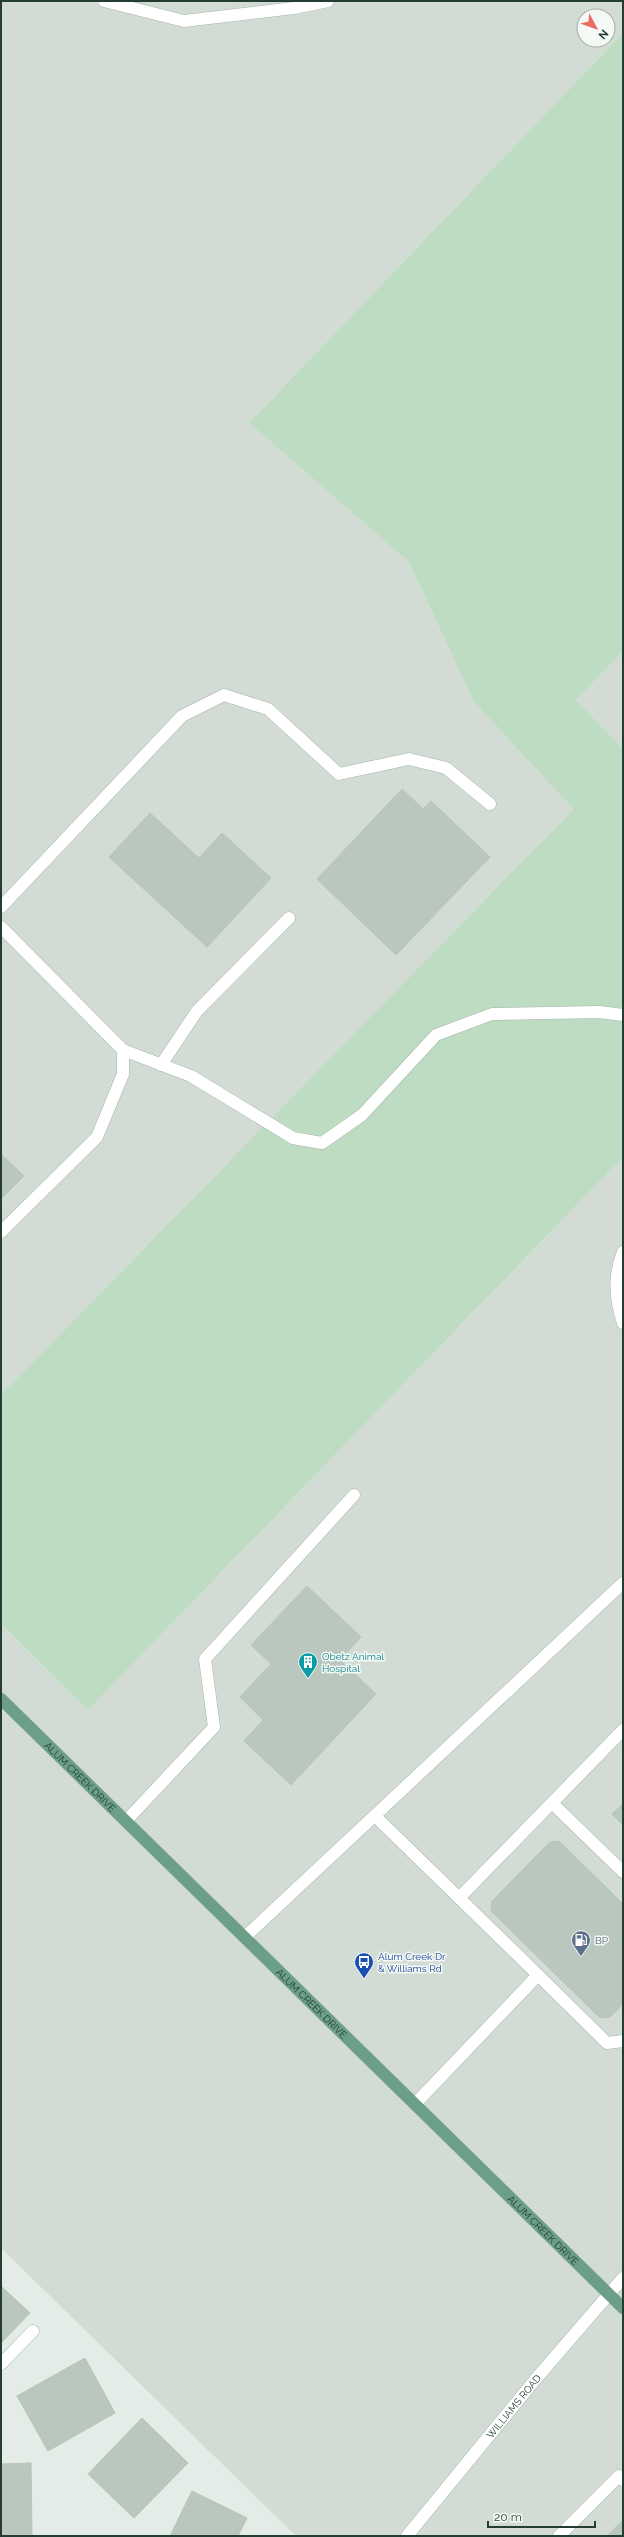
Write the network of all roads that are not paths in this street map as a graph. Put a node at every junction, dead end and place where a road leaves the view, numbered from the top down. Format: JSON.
{"nodes":[{"id":1,"x":104,"y":1,"type":"edge"},
{"id":2,"x":328,"y":1,"type":"edge"},
{"id":3,"x":490,"y":804,"type":"dead end"},
{"id":4,"x":1,"y":907,"type":"edge"},
{"id":5,"x":289,"y":918,"type":"dead end"},
{"id":6,"x":1,"y":927,"type":"edge"},
{"id":7,"x":623,"y":1015,"type":"edge"},
{"id":8,"x":123,"y":1050,"type":"junction"},
{"id":9,"x":161,"y":1065,"type":"junction"},
{"id":10,"x":1,"y":1232,"type":"edge"},
{"id":11,"x":623,"y":1252,"type":"edge"},
{"id":12,"x":623,"y":1322,"type":"edge"},
{"id":13,"x":354,"y":1495,"type":"dead end"},
{"id":14,"x":623,"y":1583,"type":"edge"},
{"id":15,"x":1,"y":1699,"type":"edge"},
{"id":16,"x":623,"y":1730,"type":"edge"},
{"id":17,"x":552,"y":1803,"type":"junction"},
{"id":18,"x":375,"y":1816,"type":"junction"},
{"id":19,"x":126,"y":1821,"type":"junction"},
{"id":20,"x":623,"y":1872,"type":"edge"},
{"id":21,"x":459,"y":1898,"type":"junction"},
{"id":22,"x":245,"y":1938,"type":"junction"},
{"id":23,"x":538,"y":1975,"type":"junction"},
{"id":24,"x":623,"y":2041,"type":"edge"},
{"id":25,"x":415,"y":2104,"type":"junction"},
{"id":26,"x":623,"y":2278,"type":"edge"},
{"id":27,"x":609,"y":2294,"type":"junction"},
{"id":28,"x":623,"y":2308,"type":"edge"},
{"id":29,"x":33,"y":2331,"type":"dead end"},
{"id":30,"x":1,"y":2364,"type":"edge"},
{"id":31,"x":623,"y":2480,"type":"edge"},
{"id":32,"x":407,"y":2536,"type":"edge"},
{"id":33,"x":559,"y":2536,"type":"edge"}],
"edges":[{"from":1,"to":2,"type":"main road"},
{"from":3,"to":4,"type":"main road"},
{"from":5,"to":9,"type":"main road"},
{"from":6,"to":8,"type":"main road"},
{"from":7,"to":9,"type":"main road"},
{"from":8,"to":9,"type":"main road"},
{"from":8,"to":10,"type":"main road"},
{"from":11,"to":12,"type":"main road"},
{"from":13,"to":19,"type":"main road"},
{"from":14,"to":18,"type":"main road"},
{"from":15,"to":19,"type":"main road","name":"ALUM CREEK DRIVE"},
{"from":16,"to":17,"type":"main road"},
{"from":17,"to":20,"type":"main road"},
{"from":17,"to":21,"type":"main road"},
{"from":18,"to":21,"type":"main road"},
{"from":18,"to":22,"type":"main road"},
{"from":19,"to":22,"type":"main road","name":"ALUM CREEK DRIVE"},
{"from":21,"to":23,"type":"main road"},
{"from":22,"to":25,"type":"main road","name":"ALUM CREEK DRIVE"},
{"from":23,"to":24,"type":"main road"},
{"from":23,"to":25,"type":"main road"},
{"from":25,"to":27,"type":"main road","name":"ALUM CREEK DRIVE"},
{"from":26,"to":27,"type":"main road","name":"WILLIAMS ROAD"},
{"from":27,"to":28,"type":"main road","name":"ALUM CREEK DRIVE"},
{"from":27,"to":32,"type":"main road","name":"WILLIAMS ROAD"},
{"from":29,"to":30,"type":"main road"},
{"from":31,"to":33,"type":"main road"}]}
